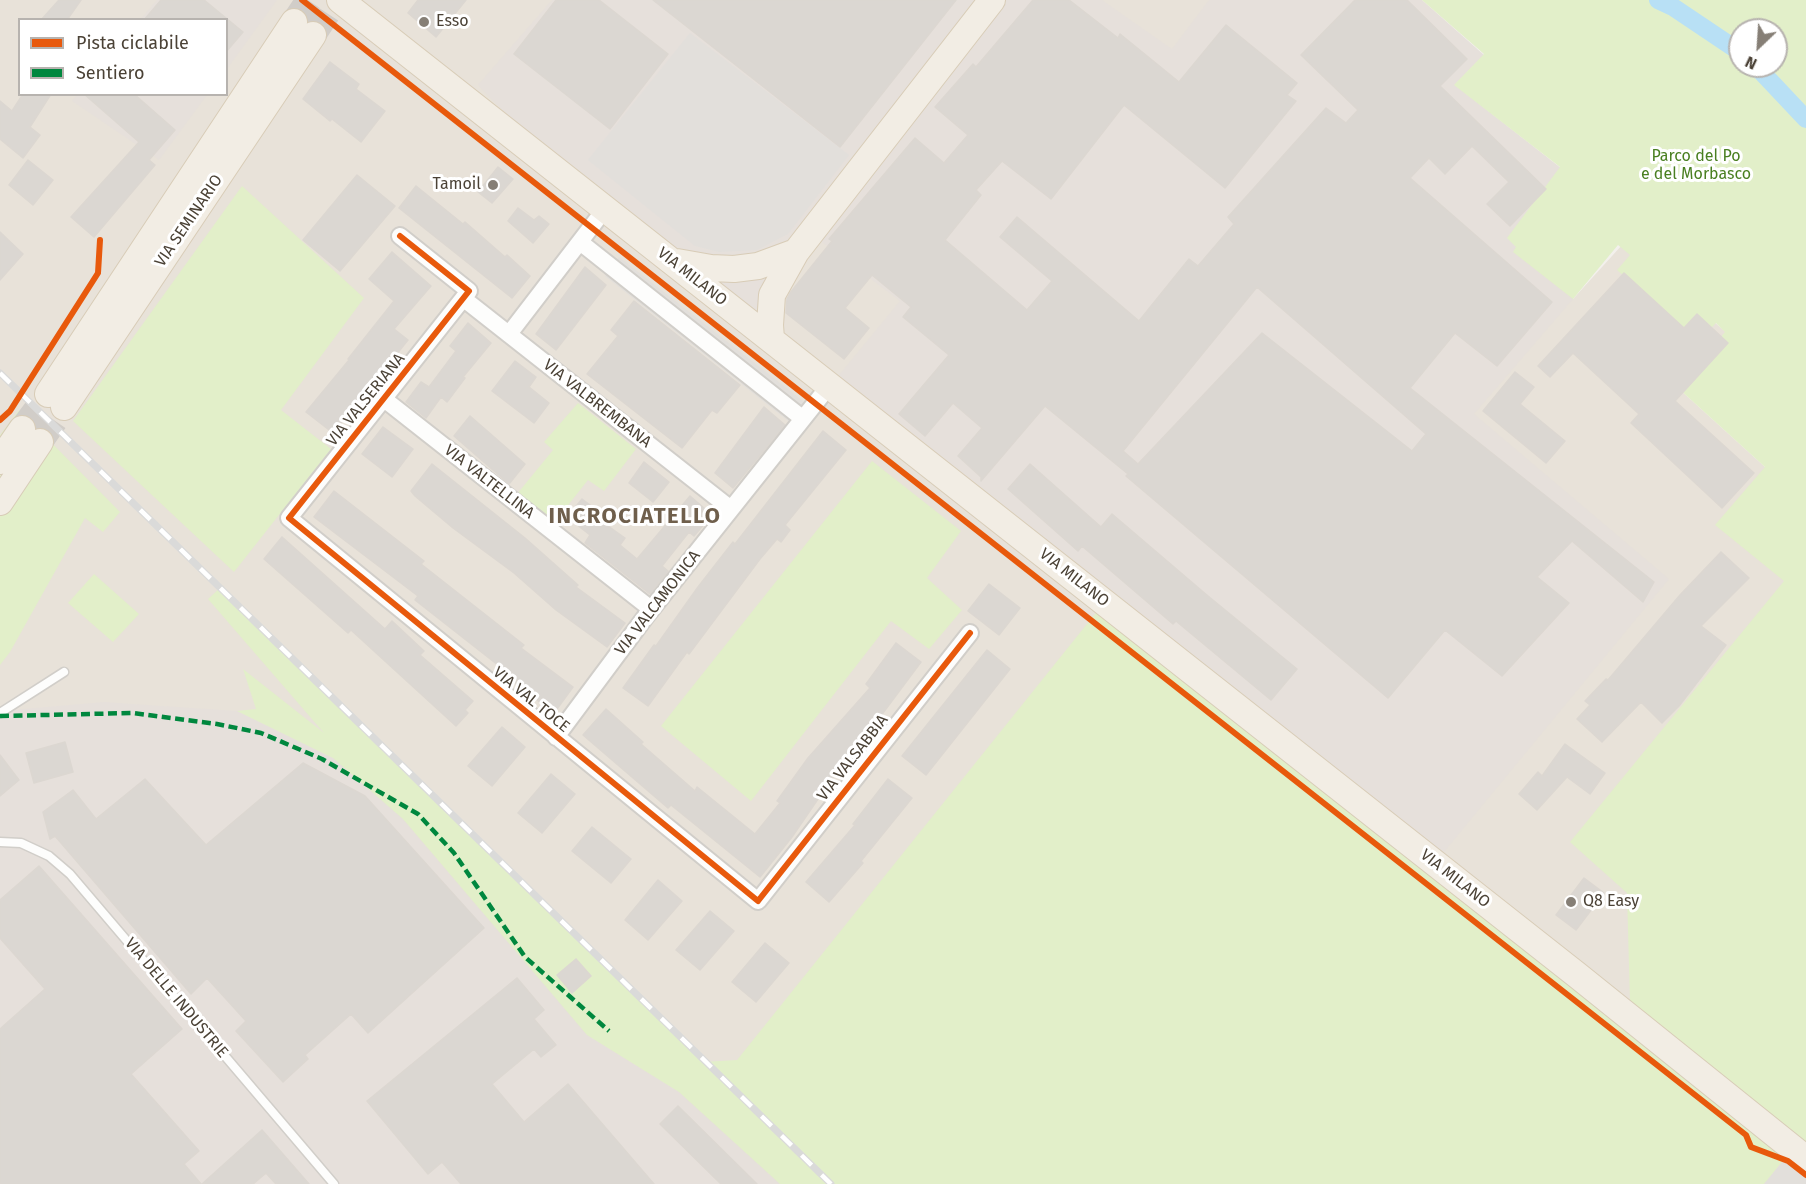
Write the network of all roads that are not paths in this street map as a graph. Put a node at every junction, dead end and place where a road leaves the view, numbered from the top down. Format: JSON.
{"nodes":[{"id":1,"x":339,"y":0,"type":"edge"},
{"id":2,"x":992,"y":0,"type":"edge"},
{"id":3,"x":304,"y":29,"type":"tunnel mouth"},
{"id":4,"x":605,"y":209,"type":"junction"},
{"id":5,"x":400,"y":236,"type":"dead end"},
{"id":6,"x":580,"y":242,"type":"junction"},
{"id":7,"x":796,"y":252,"type":"junction"},
{"id":8,"x":670,"y":260,"type":"junction"},
{"id":9,"x":758,"y":266,"type":"junction"},
{"id":10,"x":771,"y":295,"type":"junction"},
{"id":11,"x":464,"y":299,"type":"junction"},
{"id":12,"x":739,"y":314,"type":"junction"},
{"id":13,"x":509,"y":334,"type":"junction"},
{"id":14,"x":771,"y":339,"type":"junction"},
{"id":15,"x":829,"y":386,"type":"junction"},
{"id":16,"x":384,"y":399,"type":"junction"},
{"id":17,"x":56,"y":400,"type":"tunnel mouth"},
{"id":18,"x":802,"y":418,"type":"junction"},
{"id":19,"x":0,"y":461,"type":"edge"},
{"id":20,"x":0,"y":502,"type":"edge"},
{"id":21,"x":731,"y":509,"type":"junction"},
{"id":22,"x":289,"y":518,"type":"joint"},
{"id":23,"x":651,"y":609,"type":"junction"},
{"id":24,"x":970,"y":633,"type":"dead end"},
{"id":25,"x":64,"y":672,"type":"dead end"},
{"id":26,"x":0,"y":713,"type":"edge"},
{"id":27,"x":555,"y":738,"type":"junction"},
{"id":28,"x":0,"y":842,"type":"edge"},
{"id":29,"x":758,"y":901,"type":"joint"},
{"id":30,"x":1806,"y":1159,"type":"edge"},
{"id":31,"x":334,"y":1184,"type":"edge"}],
"edges":[{"from":1,"to":4,"type":"main road","name":"VIA MILANO"},
{"from":2,"to":7,"type":"main road"},
{"from":3,"to":17,"type":"main road","name":"VIA SEMINARIO"},
{"from":4,"to":6,"type":"street"},
{"from":4,"to":8,"type":"main road","name":"VIA MILANO"},
{"from":5,"to":11,"type":"street"},
{"from":6,"to":13,"type":"street"},
{"from":6,"to":18,"type":"street"},
{"from":7,"to":9,"type":"main road"},
{"from":7,"to":10,"type":"main road"},
{"from":8,"to":9,"type":"main road"},
{"from":8,"to":12,"type":"main road","name":"VIA MILANO"},
{"from":9,"to":12,"type":"main road"},
{"from":10,"to":12,"type":"main road"},
{"from":10,"to":14,"type":"main road"},
{"from":11,"to":13,"type":"street","name":"VIA VALBREMBANA"},
{"from":11,"to":16,"type":"street","name":"VIA VALSERIANA"},
{"from":12,"to":14,"type":"main road","name":"VIA MILANO"},
{"from":13,"to":21,"type":"street","name":"VIA VALBREMBANA"},
{"from":14,"to":15,"type":"main road","name":"VIA MILANO"},
{"from":15,"to":18,"type":"street","name":"VIA VALCAMONICA"},
{"from":15,"to":30,"type":"main road","name":"VIA MILANO"},
{"from":16,"to":22,"type":"street","name":"VIA VALSERIANA"},
{"from":16,"to":23,"type":"street","name":"VIA VALTELLINA"},
{"from":18,"to":21,"type":"street","name":"VIA VALCAMONICA"},
{"from":19,"to":20,"type":"main road"},
{"from":21,"to":23,"type":"street","name":"VIA VALCAMONICA"},
{"from":22,"to":27,"type":"street","name":"VIA VAL TOCE"},
{"from":23,"to":27,"type":"street","name":"VIA VALCAMONICA"},
{"from":24,"to":29,"type":"street","name":"VIA VALSABBIA"},
{"from":25,"to":26,"type":"lane"},
{"from":27,"to":29,"type":"street","name":"VIA VAL TOCE"},
{"from":28,"to":31,"type":"lane","name":"VIA DELLE INDUSTRIE"}]}
